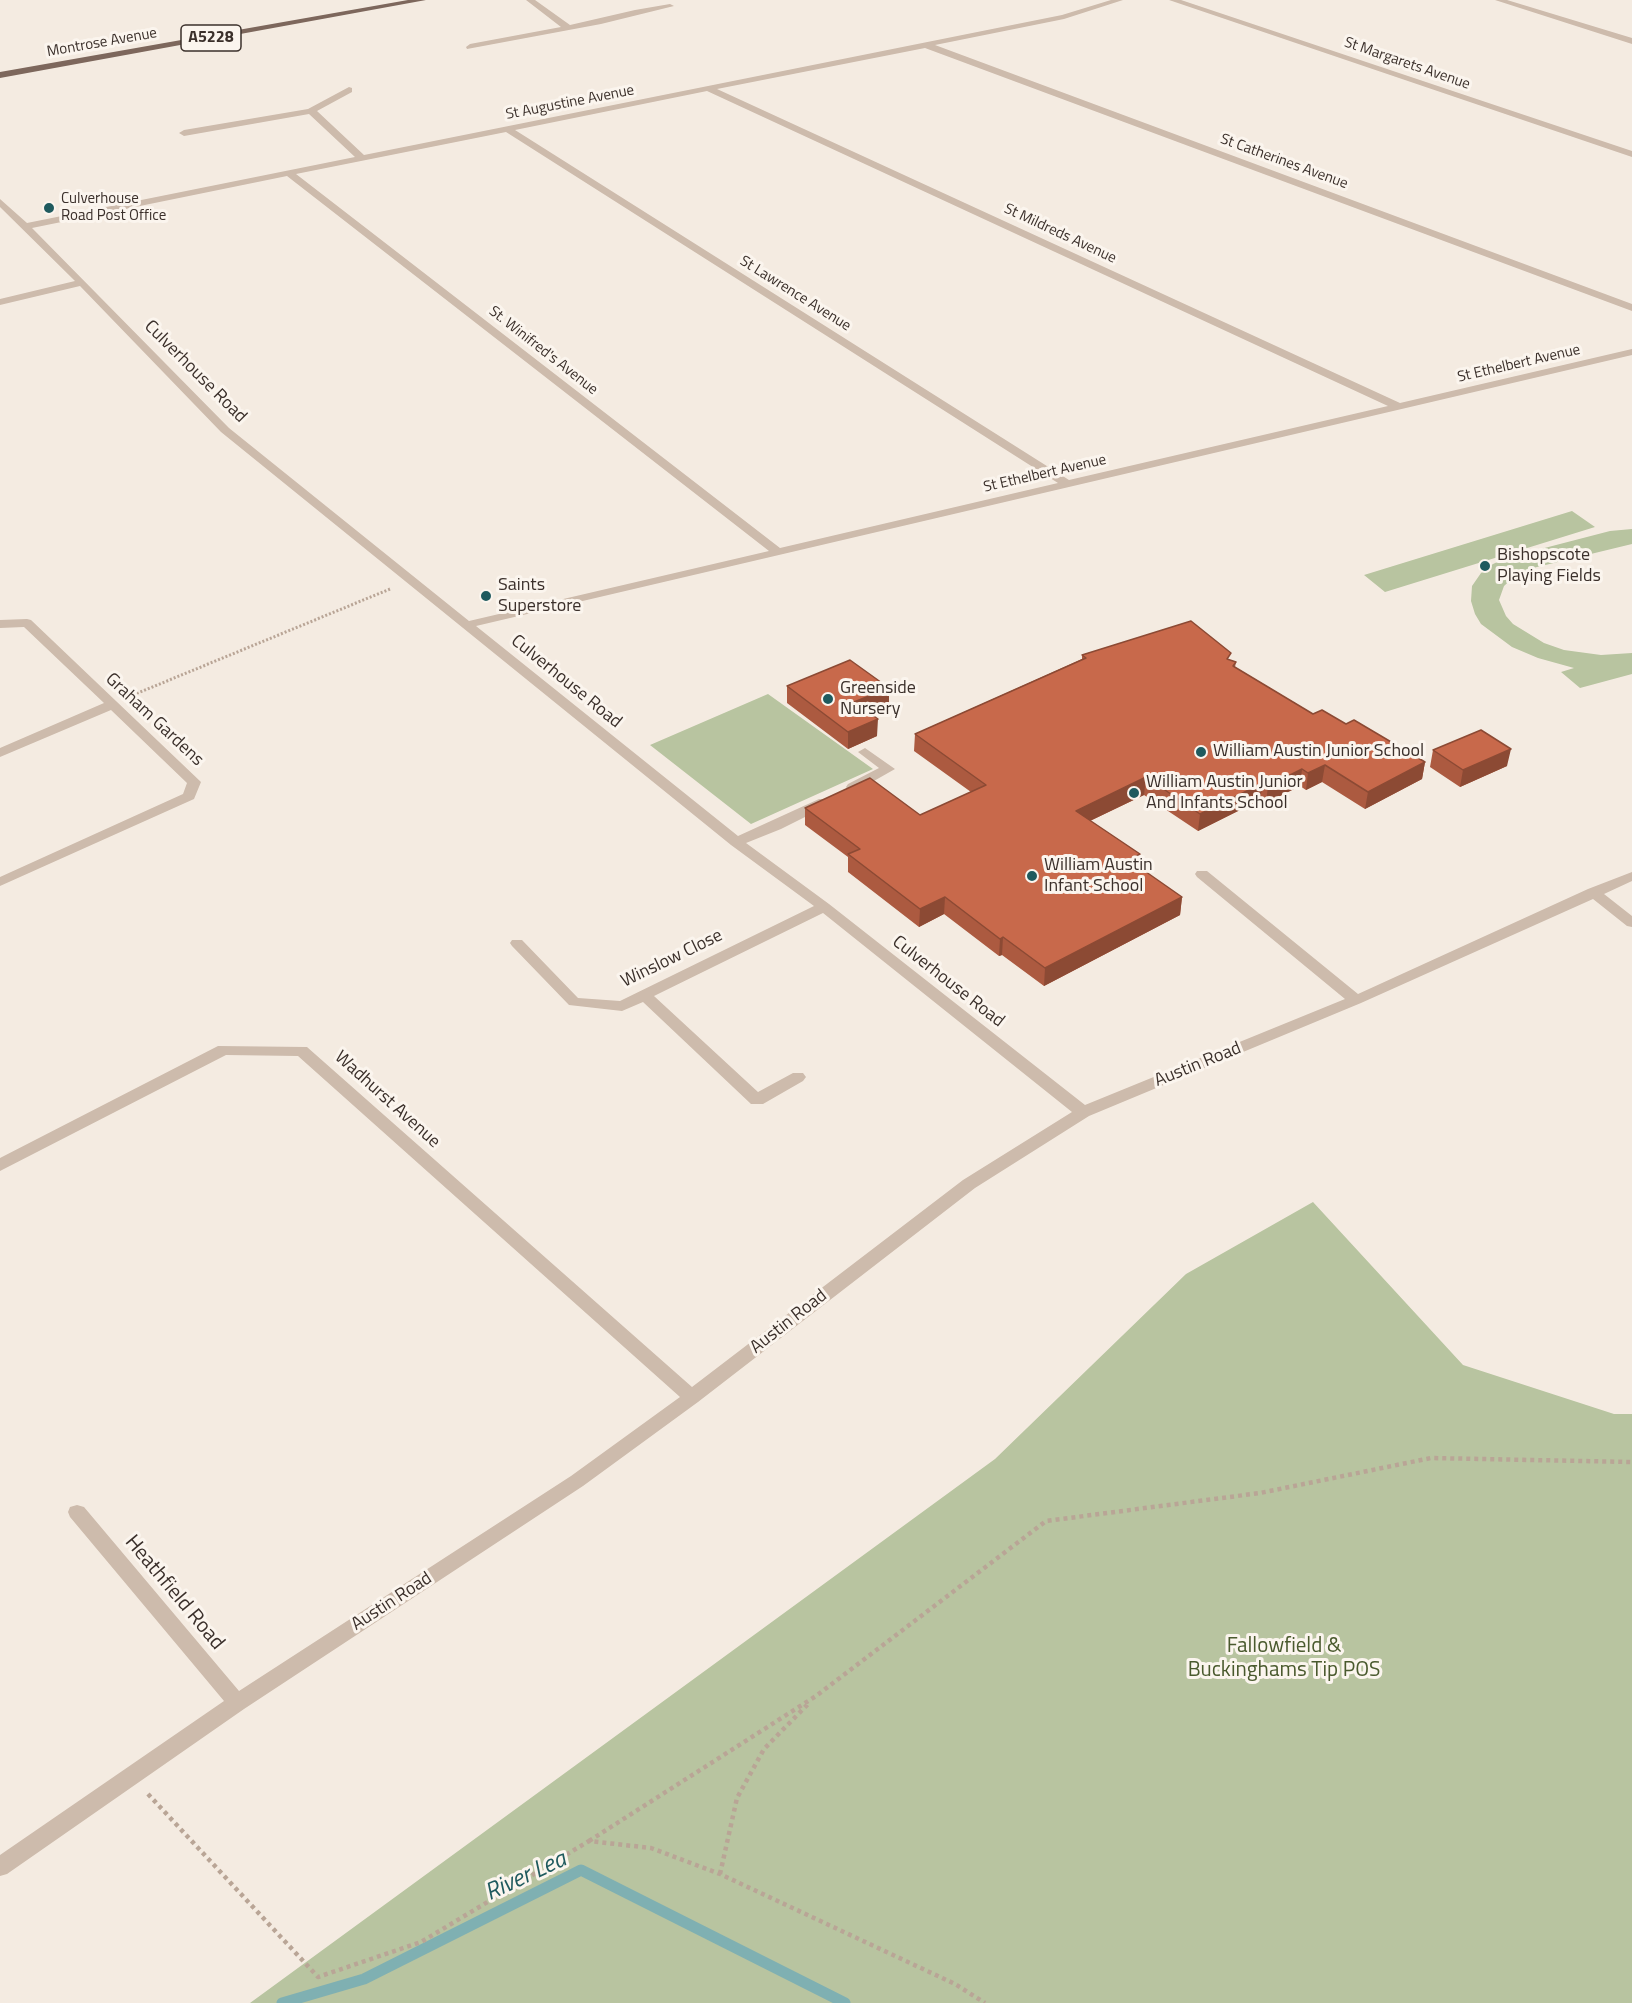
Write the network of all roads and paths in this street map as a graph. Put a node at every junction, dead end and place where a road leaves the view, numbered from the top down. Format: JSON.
{"nodes":[{"id":1,"x":422,"y":0,"type":"edge"},
{"id":2,"x":530,"y":0,"type":"edge"},
{"id":3,"x":1119,"y":0,"type":"edge"},
{"id":4,"x":1173,"y":0,"type":"edge"},
{"id":5,"x":1502,"y":0,"type":"edge"},
{"id":6,"x":670,"y":6,"type":"dead end"},
{"id":7,"x":568,"y":28,"type":"junction"},
{"id":8,"x":1632,"y":41,"type":"edge"},
{"id":9,"x":926,"y":45,"type":"junction"},
{"id":10,"x":470,"y":46,"type":"dead end"},
{"id":11,"x":0,"y":75,"type":"edge"},
{"id":12,"x":710,"y":89,"type":"junction"},
{"id":13,"x":349,"y":90,"type":"dead end"},
{"id":14,"x":311,"y":111,"type":"junction"},
{"id":15,"x":507,"y":129,"type":"junction"},
{"id":16,"x":184,"y":133,"type":"dead end"},
{"id":17,"x":1632,"y":154,"type":"edge"},
{"id":18,"x":362,"y":158,"type":"junction"},
{"id":19,"x":290,"y":174,"type":"junction"},
{"id":20,"x":0,"y":202,"type":"edge"},
{"id":21,"x":25,"y":226,"type":"junction"},
{"id":22,"x":82,"y":282,"type":"junction"},
{"id":23,"x":0,"y":302,"type":"edge"},
{"id":24,"x":1632,"y":308,"type":"edge"},
{"id":25,"x":1632,"y":352,"type":"edge"},
{"id":26,"x":1399,"y":407,"type":"junction"},
{"id":27,"x":1067,"y":484,"type":"junction"},
{"id":28,"x":778,"y":552,"type":"junction"},
{"id":29,"x":410,"y":581,"type":"junction"},
{"id":30,"x":0,"y":624,"type":"edge"},
{"id":31,"x":466,"y":625,"type":"junction"},
{"id":32,"x":111,"y":705,"type":"junction"},
{"id":33,"x":865,"y":752,"type":"dead end"},
{"id":34,"x":0,"y":753,"type":"edge"},
{"id":35,"x":736,"y":842,"type":"junction"},
{"id":36,"x":1202,"y":874,"type":"dead end"},
{"id":37,"x":1632,"y":876,"type":"edge"},
{"id":38,"x":0,"y":882,"type":"edge"},
{"id":39,"x":1593,"y":892,"type":"junction"},
{"id":40,"x":824,"y":907,"type":"junction"},
{"id":41,"x":1632,"y":923,"type":"edge"},
{"id":42,"x":517,"y":943,"type":"dead end"},
{"id":43,"x":644,"y":995,"type":"junction"},
{"id":44,"x":1356,"y":1000,"type":"junction"},
{"id":45,"x":798,"y":1077,"type":"dead end"},
{"id":46,"x":1083,"y":1112,"type":"junction"},
{"id":47,"x":0,"y":1165,"type":"edge"},
{"id":48,"x":692,"y":1397,"type":"junction"},
{"id":49,"x":1632,"y":1462,"type":"edge"},
{"id":50,"x":76,"y":1512,"type":"dead end"},
{"id":51,"x":816,"y":1696,"type":"junction"},
{"id":52,"x":237,"y":1703,"type":"junction"},
{"id":53,"x":132,"y":1776,"type":"junction"},
{"id":54,"x":589,"y":1841,"type":"junction"},
{"id":55,"x":0,"y":1867,"type":"edge"},
{"id":56,"x":720,"y":1875,"type":"junction"},
{"id":57,"x":985,"y":2003,"type":"edge"}],
"edges":[{"from":1,"to":11,"type":"main road","name":"Montrose Avenue","number":"A5228"},
{"from":2,"to":7,"type":"street"},
{"from":3,"to":9,"type":"street","name":"St Augustine Avenue"},
{"from":4,"to":17,"type":"street","name":"St Margarets Avenue"},
{"from":5,"to":8,"type":"street"},
{"from":6,"to":7,"type":"street"},
{"from":7,"to":10,"type":"street"},
{"from":9,"to":12,"type":"street","name":"St Augustine Avenue"},
{"from":9,"to":24,"type":"street","name":"St Catherines Avenue"},
{"from":12,"to":15,"type":"street","name":"St Augustine Avenue"},
{"from":12,"to":26,"type":"street","name":"St Mildreds Avenue"},
{"from":13,"to":14,"type":"street"},
{"from":14,"to":16,"type":"street"},
{"from":14,"to":18,"type":"street"},
{"from":15,"to":18,"type":"street","name":"St Augustine Avenue"},
{"from":15,"to":27,"type":"street","name":"St Lawrence Avenue"},
{"from":18,"to":19,"type":"street","name":"St Augustine Avenue"},
{"from":19,"to":21,"type":"street","name":"St Augustine Avenue"},
{"from":19,"to":28,"type":"street","name":"St. Winifred's Avenue"},
{"from":20,"to":21,"type":"street","name":"Culverhouse Road"},
{"from":21,"to":22,"type":"street","name":"Culverhouse Road"},
{"from":22,"to":23,"type":"street"},
{"from":22,"to":29,"type":"street","name":"Culverhouse Road"},
{"from":25,"to":26,"type":"street","name":"St Ethelbert Avenue"},
{"from":26,"to":27,"type":"street","name":"St Ethelbert Avenue"},
{"from":27,"to":28,"type":"street","name":"St Ethelbert Avenue"},
{"from":28,"to":31,"type":"street","name":"St Ethelbert Avenue"},
{"from":29,"to":31,"type":"street","name":"Culverhouse Road"},
{"from":29,"to":32,"type":"path"},
{"from":30,"to":32,"type":"street","name":"Graham Gardens"},
{"from":31,"to":35,"type":"street","name":"Culverhouse Road"},
{"from":32,"to":34,"type":"street"},
{"from":32,"to":38,"type":"street","name":"Graham Gardens"},
{"from":33,"to":35,"type":"street"},
{"from":35,"to":40,"type":"street","name":"Culverhouse Road"},
{"from":36,"to":44,"type":"street"},
{"from":37,"to":39,"type":"street","name":"Austin Road"},
{"from":39,"to":41,"type":"street"},
{"from":39,"to":44,"type":"street","name":"Austin Road"},
{"from":40,"to":43,"type":"street","name":"Winslow Close"},
{"from":40,"to":46,"type":"street","name":"Culverhouse Road"},
{"from":42,"to":43,"type":"street","name":"Winslow Close"},
{"from":43,"to":45,"type":"street"},
{"from":44,"to":46,"type":"street","name":"Austin Road"},
{"from":46,"to":48,"type":"street","name":"Austin Road"},
{"from":47,"to":48,"type":"street","name":"Wadhurst Avenue"},
{"from":48,"to":52,"type":"street","name":"Austin Road"},
{"from":49,"to":51,"type":"path"},
{"from":50,"to":52,"type":"street","name":"Heathfield Road"},
{"from":51,"to":54,"type":"path"},
{"from":51,"to":56,"type":"path"},
{"from":52,"to":53,"type":"street","name":"Austin Road"},
{"from":53,"to":54,"type":"path"},
{"from":53,"to":55,"type":"street","name":"Austin Road"},
{"from":54,"to":56,"type":"path"},
{"from":56,"to":57,"type":"path"}]}
